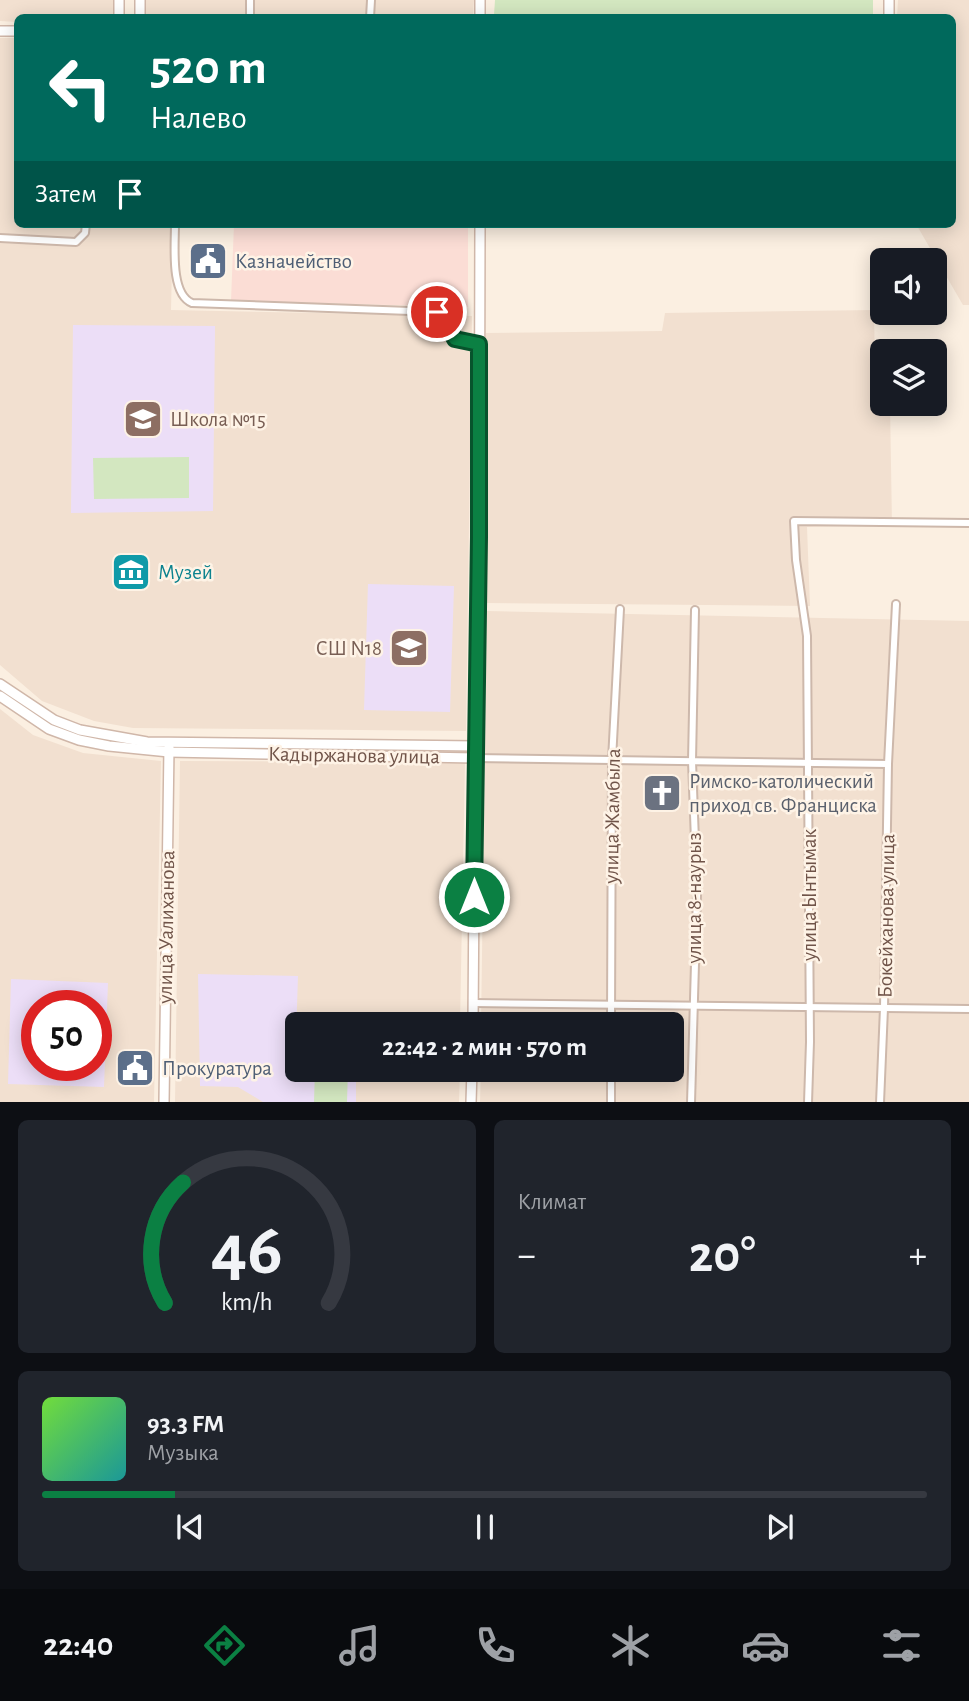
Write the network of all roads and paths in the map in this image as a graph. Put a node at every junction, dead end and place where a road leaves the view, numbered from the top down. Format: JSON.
{"nodes":[{"id":1,"x":86,"y":228,"type":"edge"},
{"id":2,"x":175,"y":228,"type":"edge"},
{"id":3,"x":480,"y":228,"type":"edge"},
{"id":4,"x":0,"y":239,"type":"edge"},
{"id":5,"x":479,"y":344,"type":"junction"},
{"id":6,"x":969,"y":523,"type":"edge"},
{"id":7,"x":897,"y":604,"type":"dead end"},
{"id":8,"x":620,"y":609,"type":"dead end"},
{"id":9,"x":695,"y":610,"type":"dead end"},
{"id":10,"x":0,"y":684,"type":"edge"},
{"id":11,"x":0,"y":696,"type":"edge"},
{"id":12,"x":475,"y":746,"type":"junction"},
{"id":13,"x":169,"y":747,"type":"junction"},
{"id":14,"x":475,"y":758,"type":"junction"},
{"id":15,"x":612,"y":760,"type":"junction"},
{"id":16,"x":692,"y":761,"type":"junction"},
{"id":17,"x":808,"y":763,"type":"junction"},
{"id":18,"x":888,"y":764,"type":"junction"},
{"id":19,"x":473,"y":1003,"type":"junction"},
{"id":20,"x":611,"y":1005,"type":"junction"},
{"id":21,"x":693,"y":1006,"type":"junction"},
{"id":22,"x":810,"y":1007,"type":"junction"},
{"id":23,"x":884,"y":1008,"type":"junction"},
{"id":24,"x":969,"y":1009,"type":"edge"},
{"id":25,"x":473,"y":1012,"type":"edge"},
{"id":26,"x":611,"y":1012,"type":"edge"},
{"id":27,"x":472,"y":1082,"type":"edge"},
{"id":28,"x":611,"y":1082,"type":"edge"},
{"id":29,"x":164,"y":1102,"type":"edge"},
{"id":30,"x":471,"y":1102,"type":"edge"},
{"id":31,"x":611,"y":1102,"type":"edge"},
{"id":32,"x":691,"y":1102,"type":"edge"},
{"id":33,"x":808,"y":1102,"type":"edge"},
{"id":34,"x":880,"y":1102,"type":"edge"}],
"edges":[{"from":1,"to":4,"type":"street"},
{"from":2,"to":5,"type":"street"},
{"from":3,"to":5,"type":"main road"},
{"from":5,"to":12,"type":"main road"},
{"from":6,"to":17,"type":"street","name":"улица Ынтымак"},
{"from":7,"to":18,"type":"street","name":"Бокейханова улица"},
{"from":8,"to":15,"type":"street","name":"улица Жамбыла"},
{"from":9,"to":16,"type":"street","name":"улица 8-наурыз"},
{"from":10,"to":13,"type":"main road","name":"Кадыржанова улица"},
{"from":11,"to":13,"type":"main road","name":"Кадыржанова улица"},
{"from":12,"to":13,"type":"main road","name":"Кадыржанова улица"},
{"from":12,"to":14,"type":"main road"},
{"from":13,"to":14,"type":"main road","name":"Кадыржанова улица"},
{"from":13,"to":29,"type":"main road","name":"улица Уалиханова"},
{"from":14,"to":15,"type":"street","name":"Кадыржанова улица"},
{"from":14,"to":19,"type":"main road"},
{"from":15,"to":16,"type":"street","name":"Кадыржанова улица"},
{"from":15,"to":20,"type":"street","name":"улица Жамбыла"},
{"from":16,"to":17,"type":"street","name":"Кадыржанова улица"},
{"from":16,"to":21,"type":"street","name":"улица 8-наурыз"},
{"from":17,"to":18,"type":"street","name":"Кадыржанова улица"},
{"from":17,"to":22,"type":"street","name":"улица Ынтымак"},
{"from":18,"to":23,"type":"street","name":"Бокейханова улица"},
{"from":19,"to":20,"type":"street"},
{"from":19,"to":25,"type":"main road"},
{"from":20,"to":21,"type":"street"},
{"from":20,"to":26,"type":"street","name":"улица Жамбыла"},
{"from":21,"to":22,"type":"street"},
{"from":21,"to":32,"type":"street","name":"улица 8-наурыз"},
{"from":22,"to":23,"type":"street"},
{"from":22,"to":33,"type":"street","name":"улица Ынтымак"},
{"from":23,"to":24,"type":"street"},
{"from":23,"to":34,"type":"street","name":"Бокейханова улица"},
{"from":27,"to":30,"type":"main road"},
{"from":28,"to":31,"type":"street"}]}
